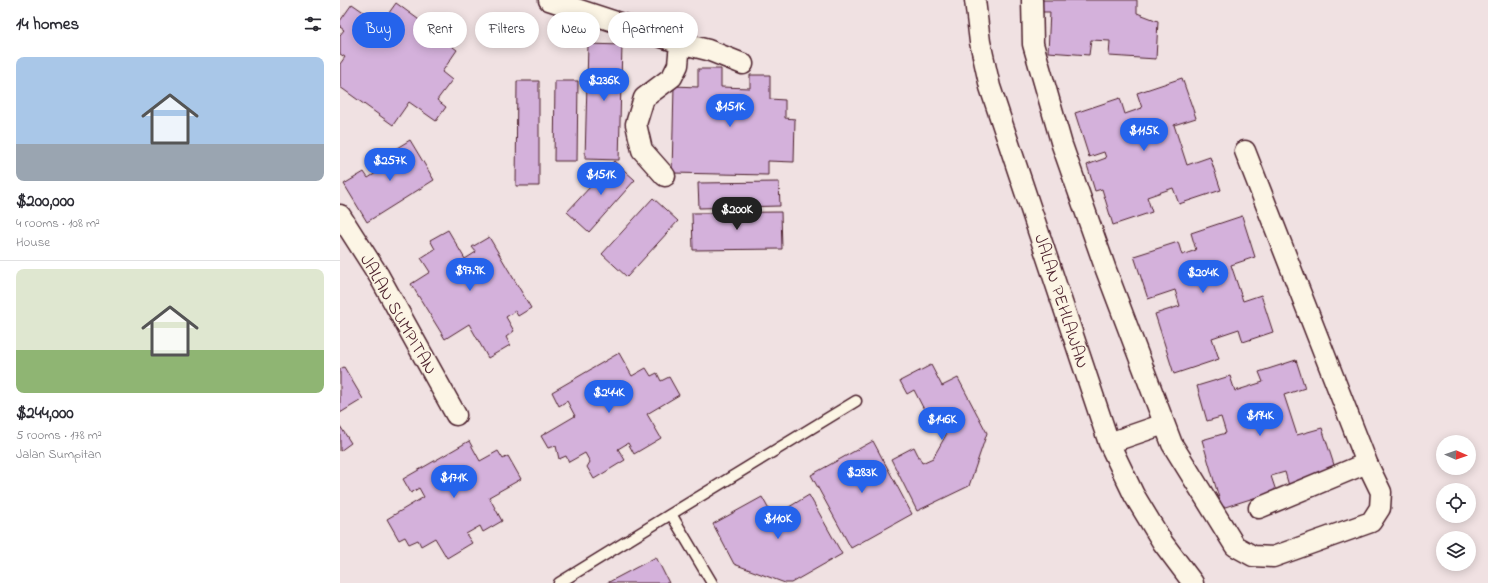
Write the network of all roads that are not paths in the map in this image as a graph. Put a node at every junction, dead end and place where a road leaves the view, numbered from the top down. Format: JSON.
{"nodes":[{"id":1,"x":550,"y":0,"type":"edge"},
{"id":2,"x":975,"y":0,"type":"edge"},
{"id":3,"x":1032,"y":0,"type":"edge"},
{"id":4,"x":608,"y":20,"type":"edge"},
{"id":5,"x":680,"y":48,"type":"edge"},
{"id":6,"x":698,"y":48,"type":"edge"},
{"id":7,"x":743,"y":64,"type":"dead end"},
{"id":8,"x":1245,"y":151,"type":"dead end"},
{"id":9,"x":665,"y":176,"type":"dead end"},
{"id":10,"x":340,"y":215,"type":"edge"},
{"id":11,"x":856,"y":401,"type":"dead end"},
{"id":12,"x":456,"y":415,"type":"dead end"},
{"id":13,"x":1164,"y":424,"type":"junction"},
{"id":14,"x":1109,"y":443,"type":"junction"},
{"id":15,"x":1367,"y":463,"type":"junction"},
{"id":16,"x":1259,"y":508,"type":"dead end"},
{"id":17,"x":671,"y":514,"type":"junction"},
{"id":18,"x":558,"y":583,"type":"edge"},
{"id":19,"x":712,"y":583,"type":"edge"},
{"id":20,"x":1193,"y":583,"type":"edge"}],
"edges":[{"from":1,"to":4,"type":"street"},
{"from":2,"to":14,"type":"street","name":"JALAN PEHLAWAN"},
{"from":3,"to":13,"type":"street"},
{"from":5,"to":9,"type":"street"},
{"from":6,"to":7,"type":"street"},
{"from":8,"to":15,"type":"street"},
{"from":10,"to":12,"type":"street","name":"JALAN SUMPITAN"},
{"from":11,"to":17,"type":"lane"},
{"from":13,"to":14,"type":"street"},
{"from":13,"to":15,"type":"street"},
{"from":14,"to":20,"type":"street","name":"JALAN PEHLAWAN"},
{"from":15,"to":16,"type":"street"},
{"from":17,"to":18,"type":"lane"},
{"from":17,"to":19,"type":"lane"}]}
